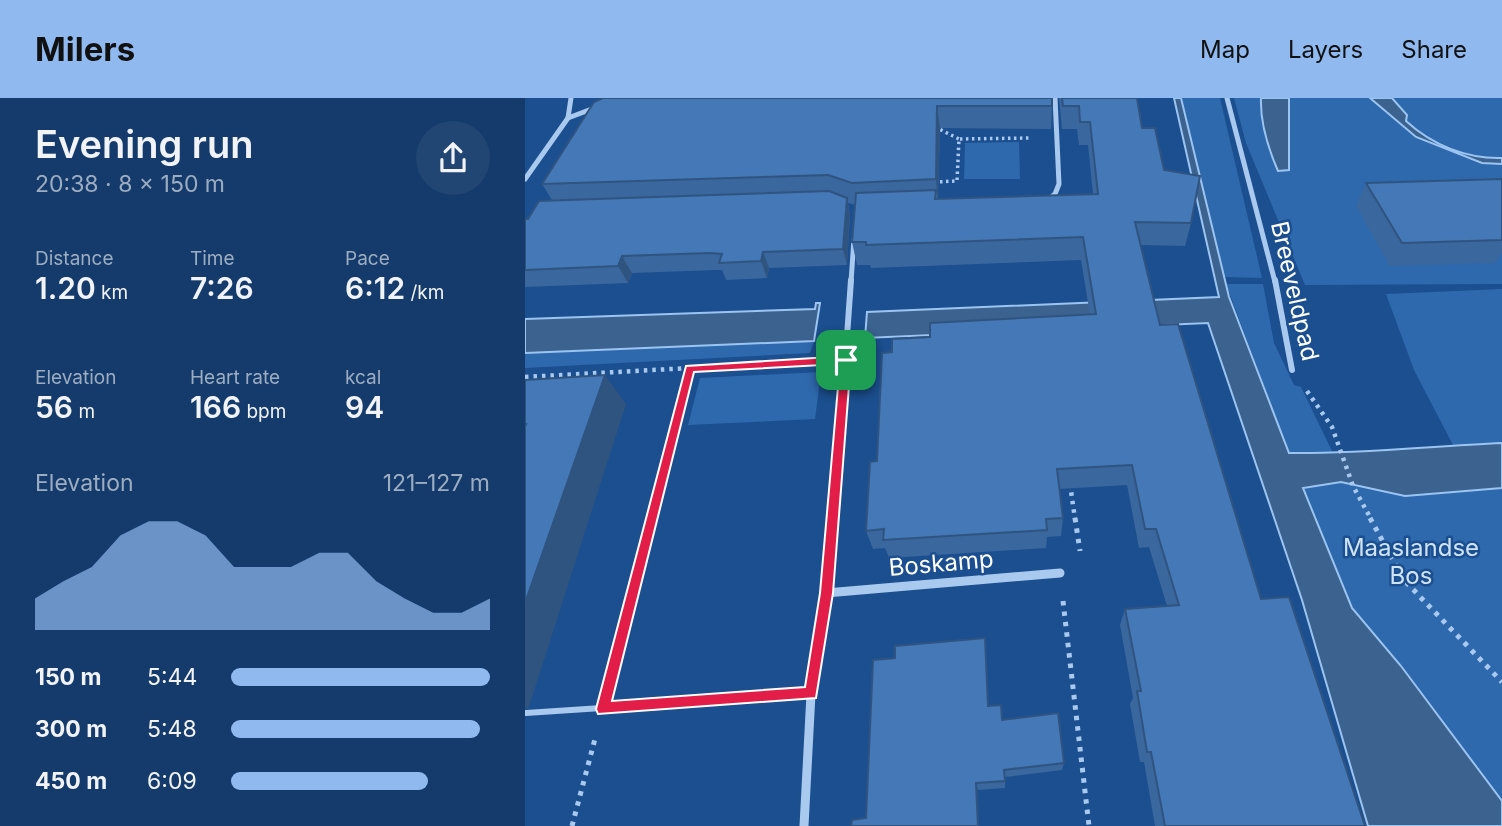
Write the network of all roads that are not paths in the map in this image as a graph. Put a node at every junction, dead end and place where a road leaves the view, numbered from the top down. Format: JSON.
{"nodes":[{"id":1,"x":571,"y":98,"type":"edge"},
{"id":2,"x":1055,"y":98,"type":"edge"},
{"id":3,"x":1227,"y":98,"type":"edge"},
{"id":4,"x":601,"y":106,"type":"edge"},
{"id":5,"x":568,"y":118,"type":"junction"},
{"id":6,"x":525,"y":179,"type":"edge"},
{"id":7,"x":1045,"y":203,"type":"edge"},
{"id":8,"x":855,"y":223,"type":"edge"},
{"id":9,"x":1293,"y":370,"type":"road end"},
{"id":10,"x":1060,"y":573,"type":"dead end"},
{"id":11,"x":826,"y":593,"type":"junction"},
{"id":12,"x":811,"y":694,"type":"junction"},
{"id":13,"x":527,"y":713,"type":"edge"},
{"id":14,"x":804,"y":826,"type":"edge"}],
"edges":[{"from":1,"to":5,"type":"street"},
{"from":2,"to":7,"type":"street"},
{"from":3,"to":9,"type":"street","name":"Breeveldpad"},
{"from":4,"to":5,"type":"street"},
{"from":5,"to":6,"type":"street"},
{"from":8,"to":11,"type":"street"},
{"from":10,"to":11,"type":"street","name":"Boskamp"},
{"from":11,"to":12,"type":"street"},
{"from":12,"to":13,"type":"lane"},
{"from":12,"to":14,"type":"street"}]}
